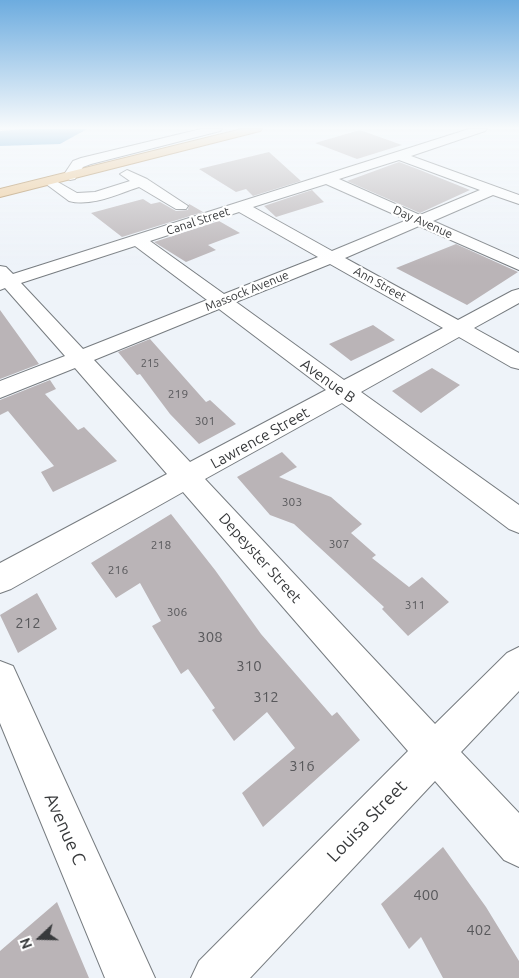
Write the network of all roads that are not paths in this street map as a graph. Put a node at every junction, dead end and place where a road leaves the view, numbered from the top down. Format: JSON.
{"nodes":[{"id":1,"x":75,"y":175,"type":"edge"},
{"id":2,"x":129,"y":175,"type":"edge"},
{"id":3,"x":341,"y":175,"type":"edge"},
{"id":4,"x":451,"y":175,"type":"edge"},
{"id":5,"x":70,"y":176,"type":"joint"},
{"id":6,"x":327,"y":179,"type":"junction"},
{"id":7,"x":49,"y":181,"type":"junction"},
{"id":8,"x":142,"y":182,"type":"junction"},
{"id":9,"x":493,"y":190,"type":"junction"},
{"id":10,"x":0,"y":194,"type":"edge"},
{"id":11,"x":519,"y":200,"type":"edge"},
{"id":12,"x":181,"y":206,"type":"dead end"},
{"id":13,"x":241,"y":207,"type":"junction"},
{"id":14,"x":419,"y":221,"type":"junction"},
{"id":15,"x":138,"y":240,"type":"junction"},
{"id":16,"x":332,"y":257,"type":"junction"},
{"id":17,"x":519,"y":265,"type":"edge"},
{"id":18,"x":3,"y":279,"type":"edge"},
{"id":19,"x":519,"y":295,"type":"edge"},
{"id":20,"x":221,"y":302,"type":"junction"},
{"id":21,"x":459,"y":328,"type":"junction"},
{"id":22,"x":80,"y":358,"type":"junction"},
{"id":23,"x":519,"y":362,"type":"edge"},
{"id":24,"x":0,"y":390,"type":"edge"},
{"id":25,"x":344,"y":392,"type":"junction"},
{"id":26,"x":187,"y":477,"type":"junction"},
{"id":27,"x":519,"y":521,"type":"edge"},
{"id":28,"x":0,"y":579,"type":"edge"},
{"id":29,"x":519,"y":664,"type":"edge"},
{"id":30,"x":0,"y":679,"type":"edge"},
{"id":31,"x":434,"y":752,"type":"junction"},
{"id":32,"x":519,"y":845,"type":"edge"},
{"id":33,"x":130,"y":978,"type":"edge"},
{"id":34,"x":216,"y":978,"type":"edge"}],
"edges":[{"from":1,"to":5,"type":"main road"},
{"from":2,"to":8,"type":"street"},
{"from":3,"to":6,"type":"street","name":"Canal Street"},
{"from":4,"to":9,"type":"street"},
{"from":5,"to":7,"type":"main road"},
{"from":6,"to":13,"type":"street","name":"Canal Street"},
{"from":6,"to":14,"type":"street","name":"Day Avenue"},
{"from":7,"to":8,"type":"street"},
{"from":7,"to":10,"type":"main road"},
{"from":8,"to":12,"type":"street"},
{"from":9,"to":11,"type":"street"},
{"from":9,"to":14,"type":"street","name":"Massock Avenue"},
{"from":13,"to":15,"type":"street","name":"Canal Street"},
{"from":13,"to":16,"type":"street","name":"Ann Street"},
{"from":14,"to":16,"type":"street","name":"Massock Avenue"},
{"from":14,"to":17,"type":"street","name":"Day Avenue"},
{"from":15,"to":18,"type":"street","name":"Canal Street"},
{"from":15,"to":20,"type":"street","name":"Avenue B"},
{"from":16,"to":20,"type":"street","name":"Massock Avenue"},
{"from":16,"to":21,"type":"street","name":"Ann Street"},
{"from":18,"to":22,"type":"street","name":"Depeyster Street"},
{"from":19,"to":21,"type":"street","name":"Lawrence Street"},
{"from":20,"to":22,"type":"street","name":"Massock Avenue"},
{"from":20,"to":25,"type":"street","name":"Avenue B"},
{"from":21,"to":23,"type":"street","name":"Ann Street"},
{"from":21,"to":25,"type":"street","name":"Lawrence Street"},
{"from":22,"to":24,"type":"street","name":"Massock Avenue"},
{"from":22,"to":26,"type":"street","name":"Depeyster Street"},
{"from":25,"to":26,"type":"street","name":"Lawrence Street"},
{"from":25,"to":27,"type":"street","name":"Avenue B"},
{"from":26,"to":28,"type":"street","name":"Lawrence Street"},
{"from":26,"to":31,"type":"street","name":"Depeyster Street"},
{"from":29,"to":31,"type":"street","name":"Louisa Street"},
{"from":30,"to":33,"type":"street","name":"Avenue C"},
{"from":31,"to":32,"type":"street","name":"Depeyster Street"},
{"from":31,"to":34,"type":"street","name":"Louisa Street"}]}
